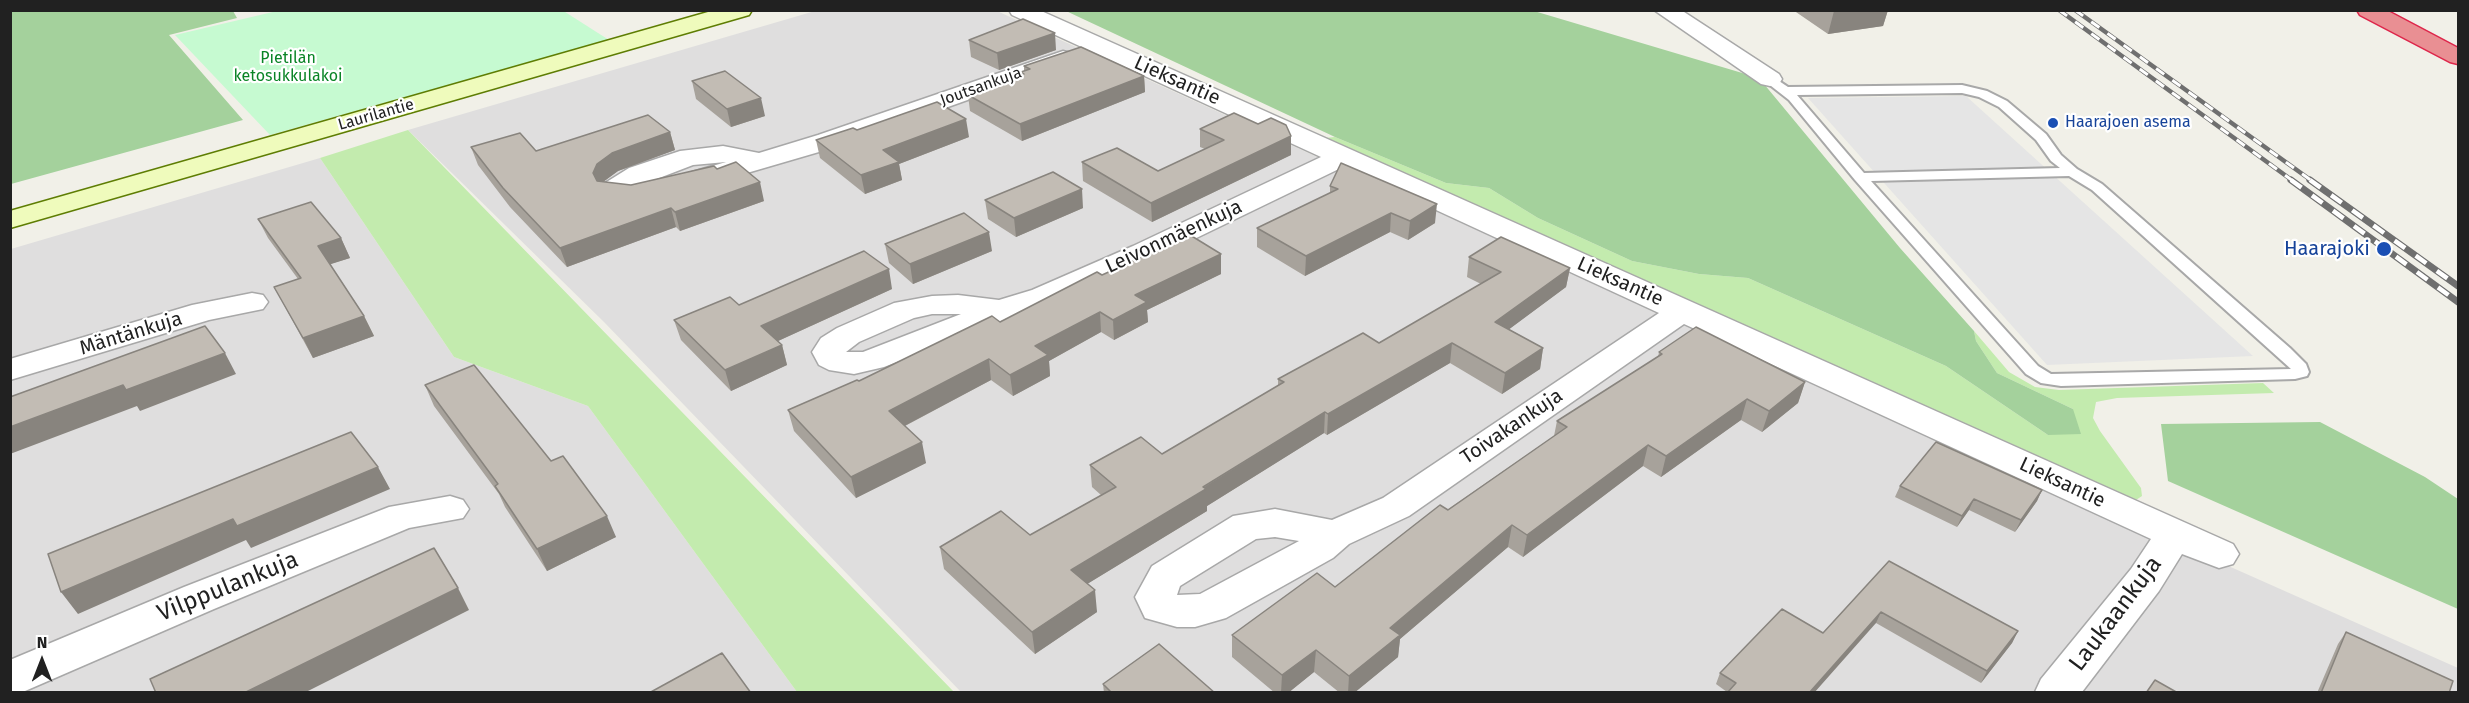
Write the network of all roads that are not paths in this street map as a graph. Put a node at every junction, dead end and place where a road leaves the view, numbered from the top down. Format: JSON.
{"nodes":[{"id":1,"x":741,"y":10,"type":"edge"},
{"id":2,"x":1020,"y":10,"type":"edge"},
{"id":3,"x":1665,"y":10,"type":"edge"},
{"id":4,"x":2368,"y":10,"type":"edge"},
{"id":5,"x":2399,"y":10,"type":"edge"},
{"id":6,"x":1098,"y":46,"type":"junction"},
{"id":7,"x":2458,"y":46,"type":"edge"},
{"id":8,"x":2458,"y":57,"type":"edge"},
{"id":9,"x":1778,"y":85,"type":"junction"},
{"id":10,"x":1344,"y":156,"type":"junction"},
{"id":11,"x":761,"y":161,"type":"dead end"},
{"id":12,"x":2072,"y":172,"type":"junction"},
{"id":13,"x":1860,"y":177,"type":"junction"},
{"id":14,"x":10,"y":220,"type":"edge"},
{"id":15,"x":252,"y":302,"type":"dead end"},
{"id":16,"x":1000,"y":310,"type":"dead end"},
{"id":17,"x":1684,"y":310,"type":"junction"},
{"id":18,"x":10,"y":370,"type":"edge"},
{"id":19,"x":450,"y":509,"type":"dead end"},
{"id":20,"x":1335,"y":534,"type":"dead end"},
{"id":21,"x":2175,"y":534,"type":"junction"},
{"id":22,"x":2219,"y":554,"type":"dead end"},
{"id":23,"x":10,"y":679,"type":"edge"},
{"id":24,"x":2056,"y":693,"type":"edge"}],
"edges":[{"from":1,"to":14,"type":"street","name":"Laurilantie"},
{"from":2,"to":6,"type":"street","name":"Lieksantie"},
{"from":3,"to":9,"type":"street"},
{"from":4,"to":8,"type":"highway"},
{"from":5,"to":7,"type":"highway"},
{"from":6,"to":10,"type":"street","name":"Lieksantie"},
{"from":6,"to":11,"type":"street","name":"Joutsankuja"},
{"from":9,"to":12,"type":"lane"},
{"from":9,"to":13,"type":"lane"},
{"from":10,"to":16,"type":"street","name":"Leivonmäenkuja"},
{"from":10,"to":17,"type":"street","name":"Lieksantie"},
{"from":12,"to":13,"type":"lane"},
{"from":12,"to":13,"type":"lane"},
{"from":15,"to":18,"type":"street","name":"Mäntänkuja"},
{"from":17,"to":20,"type":"street","name":"Toivakankuja"},
{"from":17,"to":21,"type":"street","name":"Lieksantie"},
{"from":19,"to":23,"type":"street","name":"Vilppulankuja"},
{"from":21,"to":22,"type":"street","name":"Lieksantie"},
{"from":21,"to":24,"type":"street","name":"Laukaankuja"}]}
